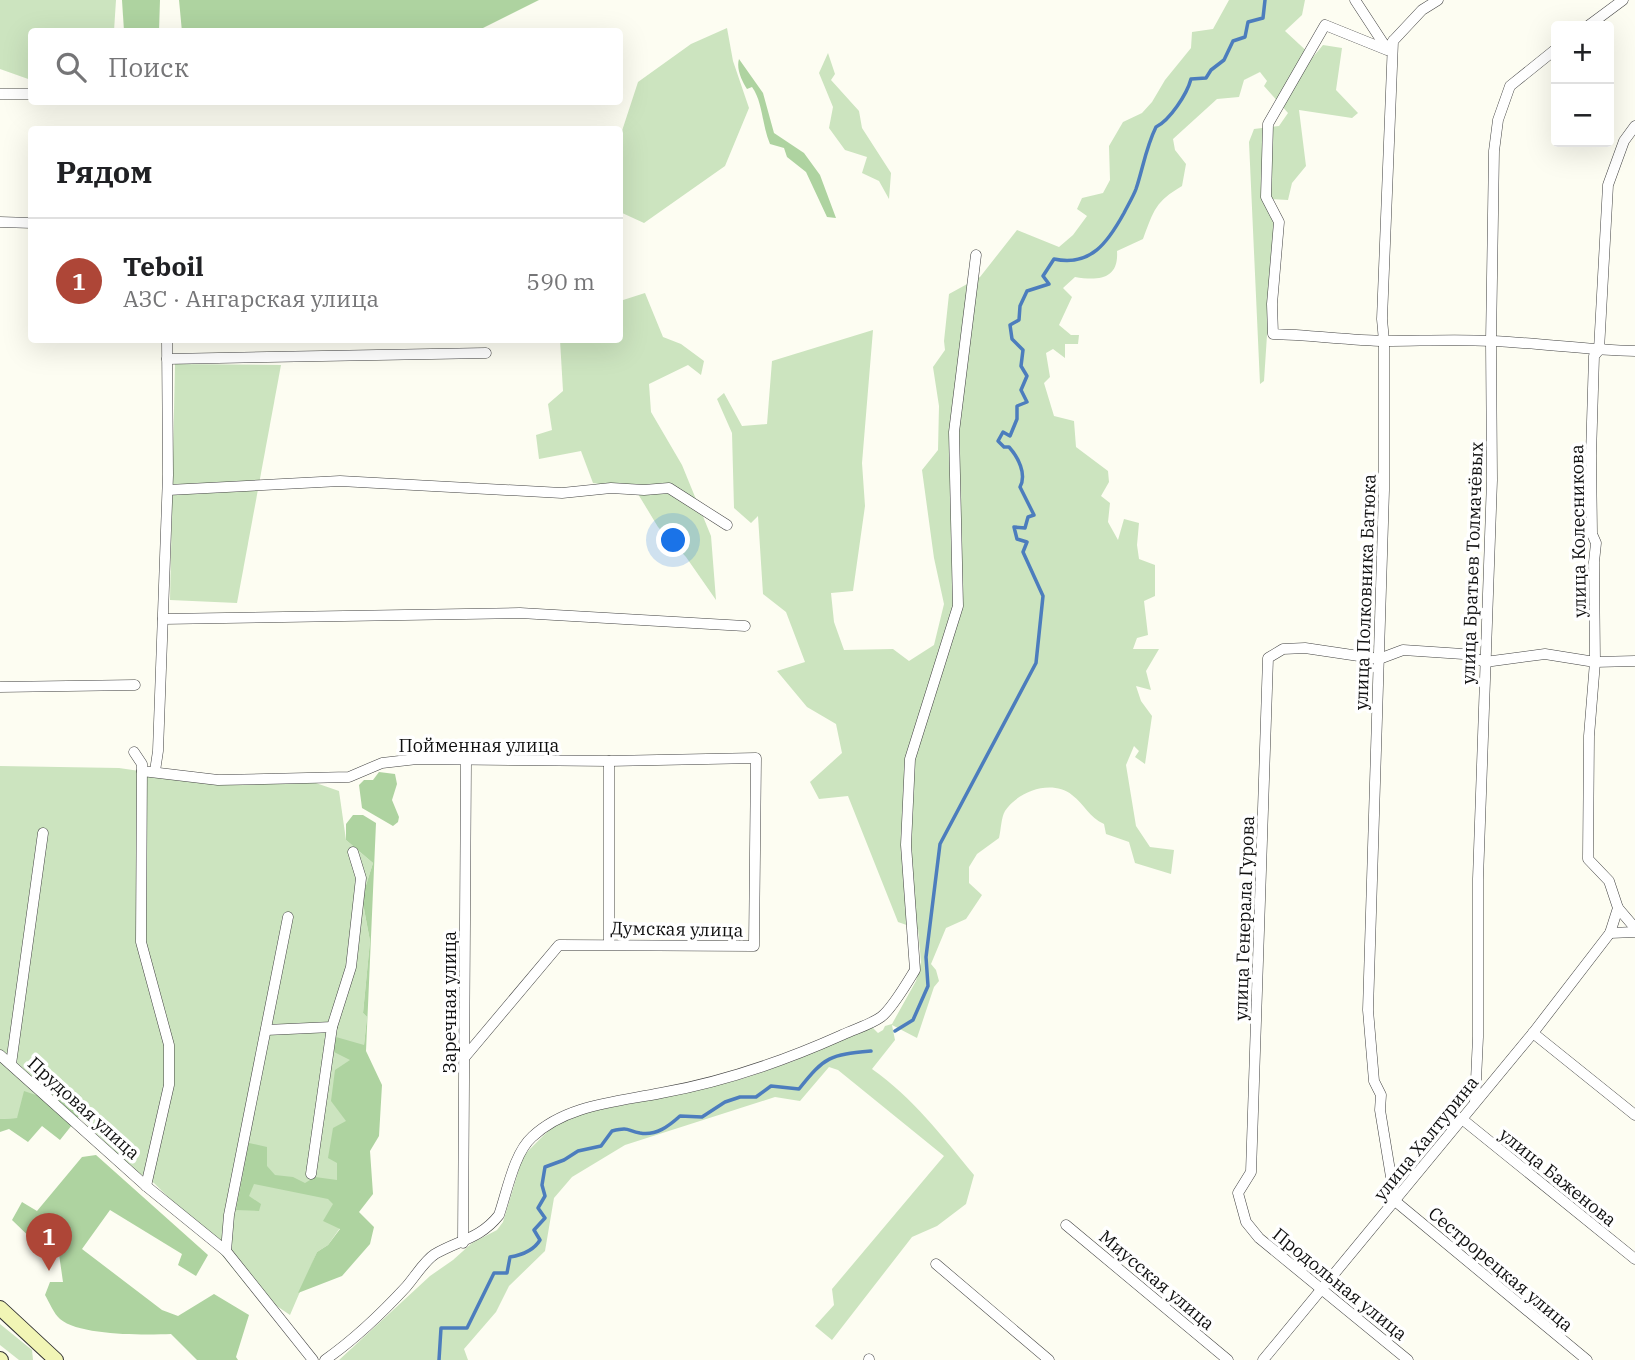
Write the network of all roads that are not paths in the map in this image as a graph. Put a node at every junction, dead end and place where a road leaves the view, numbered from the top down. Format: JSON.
{"nodes":[{"id":1,"x":1355,"y":0,"type":"edge"},
{"id":2,"x":1438,"y":0,"type":"edge"},
{"id":3,"x":1623,"y":0,"type":"edge"},
{"id":4,"x":1595,"y":21,"type":"edge"},
{"id":5,"x":1390,"y":45,"type":"junction"},
{"id":6,"x":1551,"y":53,"type":"edge"},
{"id":7,"x":0,"y":94,"type":"edge"},
{"id":8,"x":28,"y":94,"type":"edge"},
{"id":9,"x":1635,"y":126,"type":"edge"},
{"id":10,"x":0,"y":222,"type":"edge"},
{"id":11,"x":28,"y":223,"type":"edge"},
{"id":12,"x":976,"y":255,"type":"dead end"},
{"id":13,"x":1384,"y":341,"type":"junction"},
{"id":14,"x":1491,"y":341,"type":"junction"},
{"id":15,"x":167,"y":343,"type":"edge"},
{"id":16,"x":1598,"y":350,"type":"junction"},
{"id":17,"x":1635,"y":351,"type":"edge"},
{"id":18,"x":486,"y":354,"type":"dead end"},
{"id":19,"x":167,"y":359,"type":"junction"},
{"id":20,"x":168,"y":490,"type":"junction"},
{"id":21,"x":727,"y":525,"type":"dead end"},
{"id":22,"x":163,"y":619,"type":"junction"},
{"id":23,"x":745,"y":626,"type":"dead end"},
{"id":24,"x":1380,"y":659,"type":"junction"},
{"id":25,"x":1635,"y":661,"type":"edge"},
{"id":26,"x":1485,"y":662,"type":"junction"},
{"id":27,"x":1595,"y":662,"type":"junction"},
{"id":28,"x":135,"y":685,"type":"dead end"},
{"id":29,"x":0,"y":687,"type":"edge"},
{"id":30,"x":134,"y":752,"type":"dead end"},
{"id":31,"x":756,"y":758,"type":"joint"},
{"id":32,"x":466,"y":761,"type":"junction"},
{"id":33,"x":610,"y":761,"type":"junction"},
{"id":34,"x":142,"y":771,"type":"junction"},
{"id":35,"x":155,"y":771,"type":"junction"},
{"id":36,"x":43,"y":833,"type":"dead end"},
{"id":37,"x":353,"y":852,"type":"dead end"},
{"id":38,"x":1618,"y":908,"type":"junction"},
{"id":39,"x":288,"y":918,"type":"dead end"},
{"id":40,"x":1635,"y":930,"type":"edge"},
{"id":41,"x":1610,"y":933,"type":"junction"},
{"id":42,"x":609,"y":944,"type":"junction"},
{"id":43,"x":332,"y":1027,"type":"junction"},
{"id":44,"x":266,"y":1030,"type":"junction"},
{"id":45,"x":1533,"y":1033,"type":"junction"},
{"id":46,"x":0,"y":1055,"type":"edge"},
{"id":47,"x":464,"y":1058,"type":"junction"},
{"id":48,"x":11,"y":1064,"type":"junction"},
{"id":49,"x":1475,"y":1102,"type":"junction"},
{"id":50,"x":1635,"y":1115,"type":"edge"},
{"id":51,"x":1462,"y":1119,"type":"junction"},
{"id":52,"x":311,"y":1174,"type":"dead end"},
{"id":53,"x":146,"y":1186,"type":"junction"},
{"id":54,"x":1238,"y":1194,"type":"joint"},
{"id":55,"x":1395,"y":1201,"type":"junction"},
{"id":56,"x":1066,"y":1224,"type":"dead end"},
{"id":57,"x":463,"y":1243,"type":"junction"},
{"id":58,"x":226,"y":1251,"type":"junction"},
{"id":59,"x":1635,"y":1259,"type":"edge"},
{"id":60,"x":936,"y":1264,"type":"dead end"},
{"id":61,"x":1322,"y":1288,"type":"junction"},
{"id":62,"x":0,"y":1308,"type":"edge"},
{"id":63,"x":36,"y":1339,"type":"junction"},
{"id":64,"x":38,"y":1360,"type":"edge"},
{"id":65,"x":56,"y":1360,"type":"edge"},
{"id":66,"x":313,"y":1360,"type":"edge"},
{"id":67,"x":325,"y":1360,"type":"edge"},
{"id":68,"x":1049,"y":1360,"type":"edge"},
{"id":69,"x":1228,"y":1360,"type":"edge"},
{"id":70,"x":1263,"y":1360,"type":"edge"},
{"id":71,"x":1408,"y":1360,"type":"edge"},
{"id":72,"x":1587,"y":1360,"type":"edge"}],
"edges":[{"from":1,"to":5,"type":"street"},
{"from":2,"to":5,"type":"street"},
{"from":3,"to":4,"type":"street"},
{"from":5,"to":13,"type":"street","name":"улица Полковника Батюка"},
{"from":5,"to":13,"type":"street"},
{"from":6,"to":14,"type":"street","name":"улица Братьев Толмачёвых"},
{"from":7,"to":8,"type":"street"},
{"from":9,"to":16,"type":"street","name":"улица Колесникова"},
{"from":10,"to":11,"type":"street"},
{"from":12,"to":57,"type":"street"},
{"from":13,"to":14,"type":"street"},
{"from":13,"to":24,"type":"street","name":"улица Полковника Батюка"},
{"from":14,"to":16,"type":"street"},
{"from":14,"to":26,"type":"street","name":"улица Братьев Толмачёвых"},
{"from":15,"to":19,"type":"street"},
{"from":16,"to":17,"type":"street"},
{"from":16,"to":27,"type":"street","name":"улица Колесникова"},
{"from":18,"to":19,"type":"street"},
{"from":19,"to":20,"type":"street"},
{"from":20,"to":21,"type":"street"},
{"from":20,"to":22,"type":"street"},
{"from":22,"to":23,"type":"street"},
{"from":22,"to":35,"type":"street"},
{"from":24,"to":26,"type":"street"},
{"from":24,"to":54,"type":"street","name":"улица Генерала Гурова"},
{"from":24,"to":55,"type":"street","name":"улица Полковника Батюка"},
{"from":25,"to":27,"type":"street"},
{"from":26,"to":27,"type":"street"},
{"from":26,"to":49,"type":"street","name":"улица Братьев Толмачёвых"},
{"from":27,"to":38,"type":"street","name":"улица Колесникова"},
{"from":28,"to":29,"type":"street"},
{"from":30,"to":34,"type":"street"},
{"from":31,"to":33,"type":"street","name":"Пойменная улица"},
{"from":31,"to":42,"type":"street","name":"Думская улица"},
{"from":32,"to":33,"type":"street","name":"Пойменная улица"},
{"from":32,"to":35,"type":"street","name":"Пойменная улица"},
{"from":32,"to":47,"type":"street","name":"Заречная улица"},
{"from":33,"to":42,"type":"street"},
{"from":34,"to":35,"type":"street","name":"Пойменная улица"},
{"from":34,"to":53,"type":"street"},
{"from":36,"to":48,"type":"street"},
{"from":37,"to":43,"type":"street"},
{"from":38,"to":40,"type":"street","name":"улица Колесникова"},
{"from":38,"to":41,"type":"street"},
{"from":39,"to":44,"type":"street"},
{"from":40,"to":41,"type":"street"},
{"from":41,"to":45,"type":"street","name":"улица Халтурина"},
{"from":42,"to":47,"type":"street","name":"Думская улица"},
{"from":43,"to":44,"type":"street"},
{"from":43,"to":52,"type":"street"},
{"from":44,"to":58,"type":"street"},
{"from":45,"to":49,"type":"street","name":"улица Халтурина"},
{"from":45,"to":50,"type":"street"},
{"from":46,"to":48,"type":"street","name":"Прудовая улица"},
{"from":47,"to":57,"type":"street","name":"Заречная улица"},
{"from":48,"to":53,"type":"street","name":"Прудовая улица"},
{"from":49,"to":51,"type":"street","name":"улица Халтурина"},
{"from":51,"to":55,"type":"street","name":"улица Халтурина"},
{"from":51,"to":59,"type":"street","name":"улица Баженова"},
{"from":53,"to":58,"type":"street","name":"Прудовая улица"},
{"from":54,"to":61,"type":"street","name":"Продольная улица"},
{"from":55,"to":61,"type":"street","name":"улица Халтурина"},
{"from":55,"to":72,"type":"street","name":"Сестрорецкая улица"},
{"from":56,"to":69,"type":"street","name":"Миусская улица"},
{"from":57,"to":67,"type":"street"},
{"from":58,"to":66,"type":"street","name":"Прудовая улица"},
{"from":60,"to":68,"type":"street"},
{"from":61,"to":70,"type":"street","name":"улица Халтурина"},
{"from":61,"to":71,"type":"street","name":"Продольная улица"},
{"from":62,"to":63,"type":"main road"},
{"from":63,"to":64,"type":"main road"},
{"from":63,"to":65,"type":"main road"}]}
